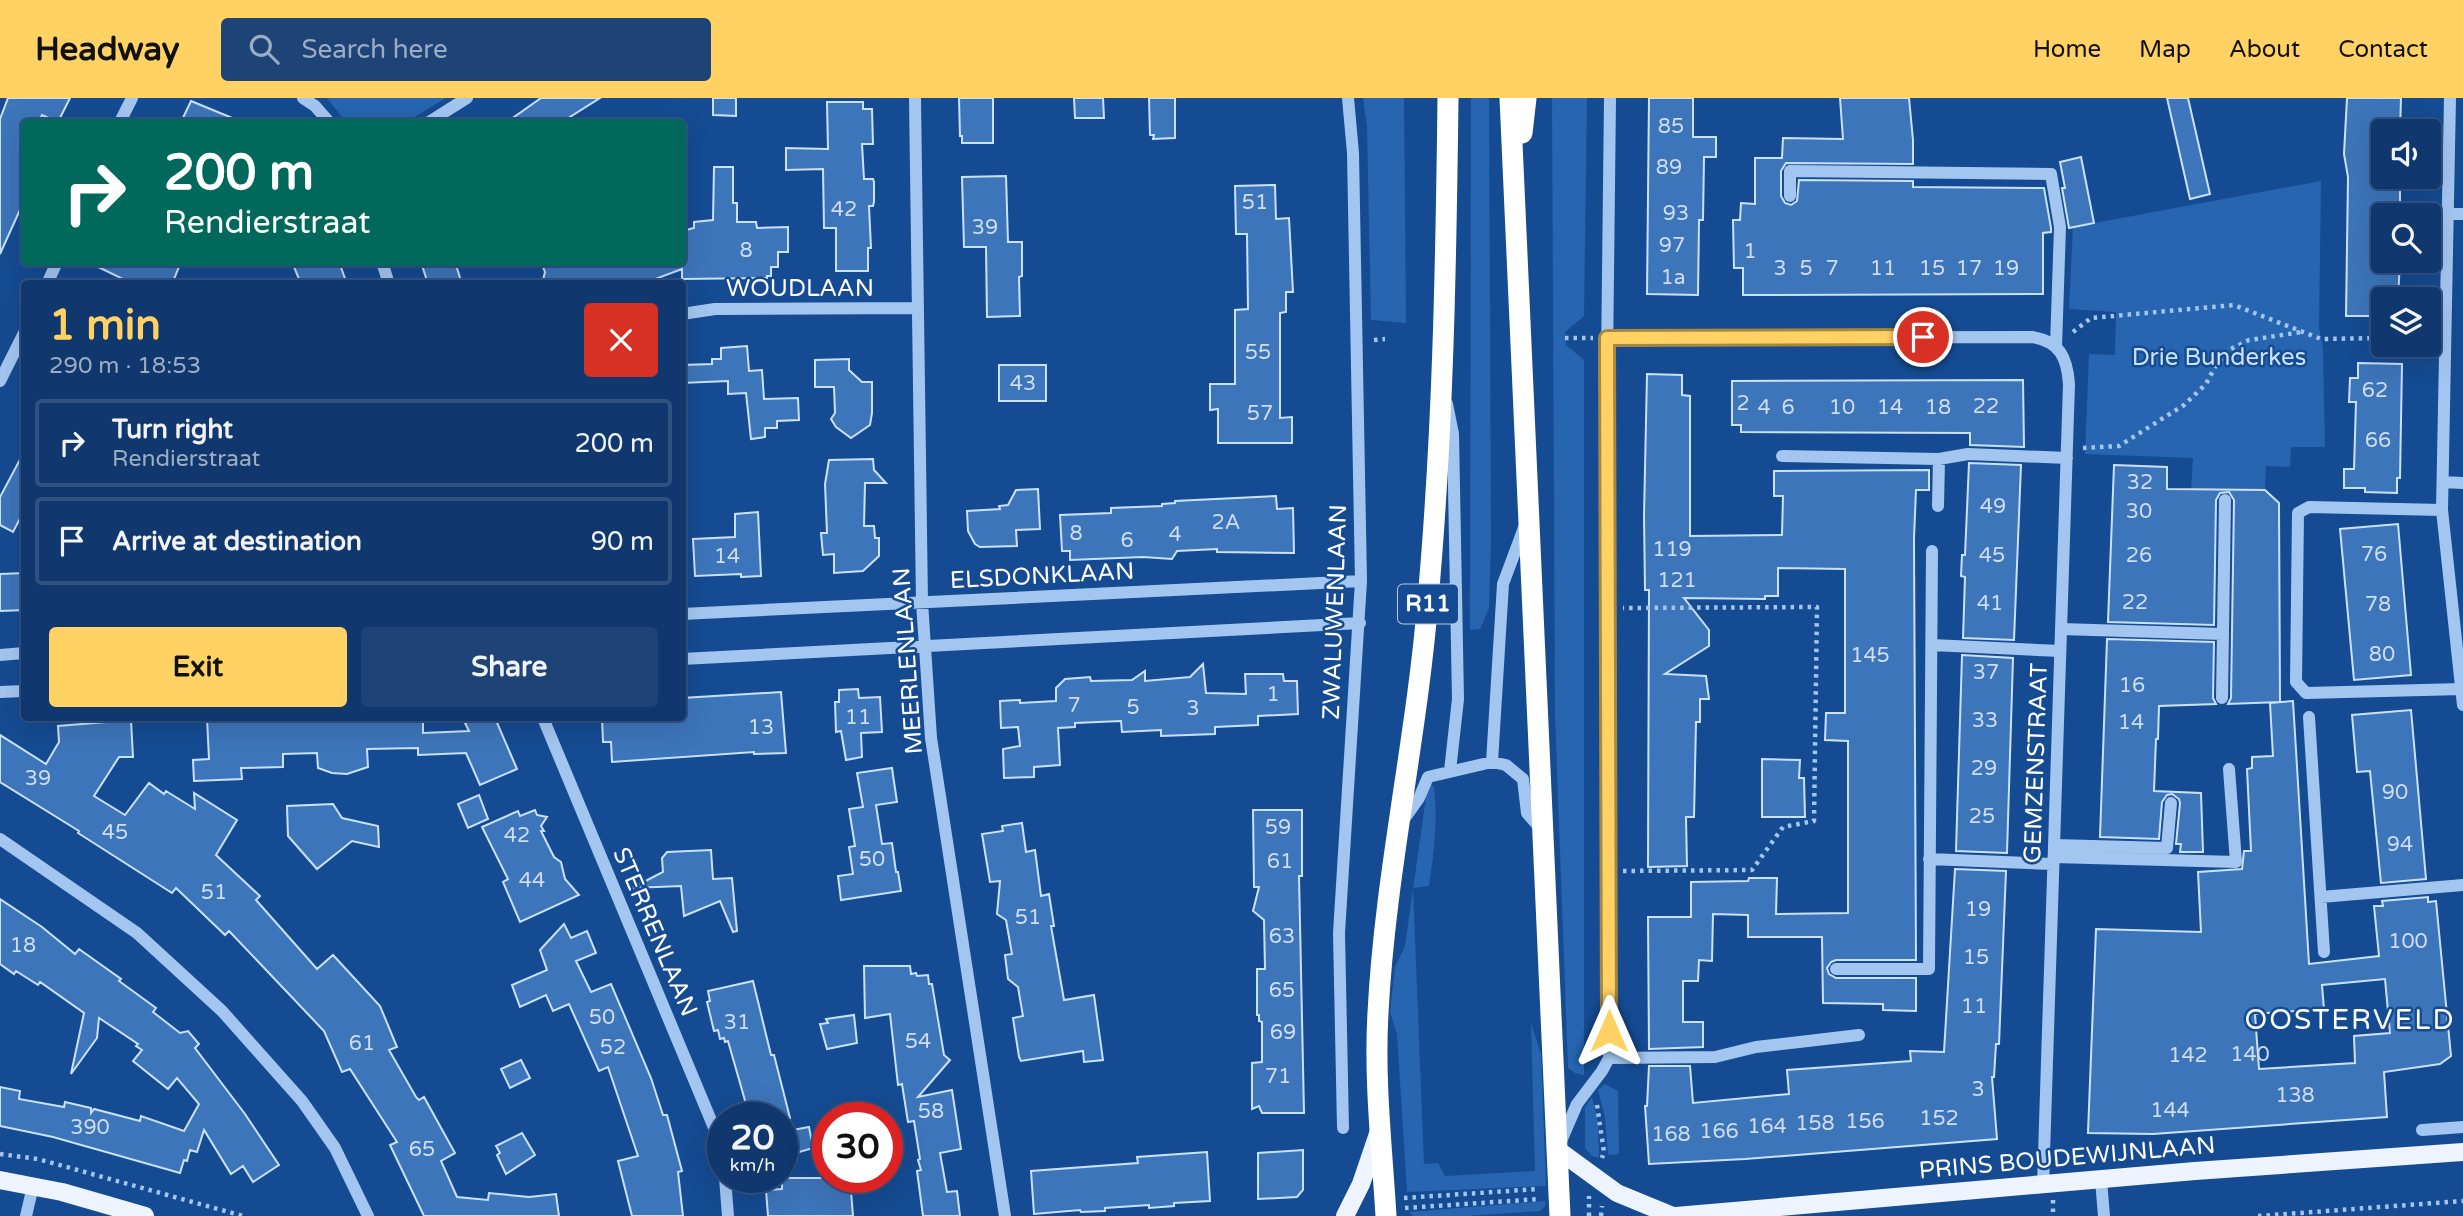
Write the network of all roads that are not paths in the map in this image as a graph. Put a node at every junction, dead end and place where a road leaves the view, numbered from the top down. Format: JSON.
{"nodes":[{"id":1,"x":132,"y":98,"type":"edge"},
{"id":2,"x":303,"y":98,"type":"edge"},
{"id":3,"x":467,"y":98,"type":"edge"},
{"id":4,"x":915,"y":98,"type":"edge"},
{"id":5,"x":1348,"y":98,"type":"edge"},
{"id":6,"x":1448,"y":98,"type":"edge"},
{"id":7,"x":1510,"y":98,"type":"edge"},
{"id":8,"x":1526,"y":98,"type":"edge"},
{"id":9,"x":1611,"y":98,"type":"edge"},
{"id":10,"x":2450,"y":98,"type":"edge"},
{"id":11,"x":122,"y":119,"type":"edge"},
{"id":12,"x":327,"y":119,"type":"edge"},
{"id":13,"x":434,"y":119,"type":"edge"},
{"id":14,"x":1514,"y":190,"type":"junction"},
{"id":15,"x":1790,"y":196,"type":"dead end"},
{"id":16,"x":2449,"y":214,"type":"junction"},
{"id":17,"x":2463,"y":215,"type":"edge"},
{"id":18,"x":917,"y":308,"type":"junction"},
{"id":19,"x":686,"y":313,"type":"edge"},
{"id":20,"x":1607,"y":338,"type":"junction"},
{"id":21,"x":21,"y":339,"type":"edge"},
{"id":22,"x":2056,"y":346,"type":"junction"},
{"id":23,"x":1442,"y":379,"type":"junction"},
{"id":24,"x":0,"y":381,"type":"edge"},
{"id":25,"x":2067,"y":453,"type":"junction"},
{"id":26,"x":1782,"y":456,"type":"dead end"},
{"id":27,"x":1939,"y":459,"type":"junction"},
{"id":28,"x":2443,"y":482,"type":"junction"},
{"id":29,"x":2463,"y":483,"type":"edge"},
{"id":30,"x":2225,"y":500,"type":"dead end"},
{"id":31,"x":1938,"y":506,"type":"dead end"},
{"id":32,"x":2442,"y":510,"type":"junction"},
{"id":33,"x":1528,"y":514,"type":"junction"},
{"id":34,"x":1932,"y":551,"type":"dead end"},
{"id":35,"x":1361,"y":581,"type":"junction"},
{"id":36,"x":922,"y":602,"type":"junction"},
{"id":37,"x":686,"y":614,"type":"edge"},
{"id":38,"x":1360,"y":623,"type":"junction"},
{"id":39,"x":2061,"y":629,"type":"junction"},
{"id":40,"x":2223,"y":634,"type":"junction"},
{"id":41,"x":1932,"y":645,"type":"junction"},
{"id":42,"x":924,"y":646,"type":"junction"},
{"id":43,"x":2060,"y":651,"type":"junction"},
{"id":44,"x":21,"y":653,"type":"edge"},
{"id":45,"x":0,"y":655,"type":"edge"},
{"id":46,"x":686,"y":659,"type":"edge"},
{"id":47,"x":2462,"y":690,"type":"edge"},
{"id":48,"x":21,"y":691,"type":"edge"},
{"id":49,"x":0,"y":692,"type":"edge"},
{"id":50,"x":2222,"y":698,"type":"dead end"},
{"id":51,"x":2463,"y":705,"type":"edge"},
{"id":52,"x":2309,"y":717,"type":"dead end"},
{"id":53,"x":544,"y":721,"type":"edge"},
{"id":54,"x":1492,"y":762,"type":"junction"},
{"id":55,"x":2229,"y":769,"type":"dead end"},
{"id":56,"x":1450,"y":771,"type":"junction"},
{"id":57,"x":2171,"y":803,"type":"dead end"},
{"id":58,"x":1398,"y":828,"type":"junction"},
{"id":59,"x":1543,"y":832,"type":"junction"},
{"id":60,"x":0,"y":839,"type":"edge"},
{"id":61,"x":2054,"y":855,"type":"junction"},
{"id":62,"x":1930,"y":859,"type":"junction"},
{"id":63,"x":2463,"y":885,"type":"edge"},
{"id":64,"x":2321,"y":897,"type":"junction"},
{"id":65,"x":2324,"y":952,"type":"dead end"},
{"id":66,"x":1836,"y":969,"type":"dead end"},
{"id":67,"x":1859,"y":1035,"type":"dead end"},
{"id":68,"x":1609,"y":1058,"type":"junction"},
{"id":69,"x":707,"y":1111,"type":"edge"},
{"id":70,"x":1380,"y":1127,"type":"junction"},
{"id":71,"x":2463,"y":1127,"type":"edge"},
{"id":72,"x":1343,"y":1128,"type":"dead end"},
{"id":73,"x":2422,"y":1130,"type":"dead end"},
{"id":74,"x":1558,"y":1150,"type":"junction"},
{"id":75,"x":2463,"y":1152,"type":"edge"},
{"id":76,"x":0,"y":1180,"type":"edge"},
{"id":77,"x":2101,"y":1180,"type":"junction"},
{"id":78,"x":33,"y":1185,"type":"junction"},
{"id":79,"x":2043,"y":1185,"type":"junction"},
{"id":80,"x":726,"y":1193,"type":"edge"},
{"id":81,"x":1385,"y":1208,"type":"edge"},
{"id":82,"x":26,"y":1216,"type":"edge"},
{"id":83,"x":145,"y":1216,"type":"edge"},
{"id":84,"x":368,"y":1216,"type":"edge"},
{"id":85,"x":728,"y":1216,"type":"edge"},
{"id":86,"x":1005,"y":1216,"type":"edge"},
{"id":87,"x":1345,"y":1216,"type":"edge"},
{"id":88,"x":1560,"y":1216,"type":"edge"},
{"id":89,"x":1675,"y":1216,"type":"edge"},
{"id":90,"x":2104,"y":1216,"type":"edge"}],
"edges":[{"from":1,"to":11,"type":"street"},
{"from":2,"to":12,"type":"street"},
{"from":3,"to":13,"type":"street"},
{"from":4,"to":18,"type":"street","name":"MEERLENLAAN"},
{"from":5,"to":35,"type":"street","name":"ZWALUWENLAAN"},
{"from":6,"to":23,"type":"highway","number":"R11"},
{"from":7,"to":14,"type":"highway"},
{"from":8,"to":14,"type":"highway"},
{"from":9,"to":20,"type":"street"},
{"from":10,"to":16,"type":"street"},
{"from":14,"to":33,"type":"highway"},
{"from":15,"to":22,"type":"street"},
{"from":16,"to":17,"type":"street"},
{"from":16,"to":28,"type":"street"},
{"from":18,"to":19,"type":"street","name":"WOUDLAAN"},
{"from":18,"to":36,"type":"street","name":"MEERLENLAAN"},
{"from":20,"to":22,"type":"street"},
{"from":20,"to":68,"type":"street"},
{"from":21,"to":24,"type":"street"},
{"from":22,"to":25,"type":"street","name":"GEMZENSTRAAT"},
{"from":23,"to":56,"type":"street"},
{"from":23,"to":58,"type":"highway","number":"R11"},
{"from":25,"to":27,"type":"street"},
{"from":25,"to":39,"type":"street","name":"GEMZENSTRAAT"},
{"from":26,"to":27,"type":"street"},
{"from":27,"to":31,"type":"street"},
{"from":28,"to":29,"type":"street"},
{"from":28,"to":32,"type":"street"},
{"from":30,"to":40,"type":"street"},
{"from":32,"to":47,"type":"street"},
{"from":32,"to":47,"type":"street"},
{"from":33,"to":54,"type":"street"},
{"from":33,"to":59,"type":"highway"},
{"from":34,"to":41,"type":"street"},
{"from":35,"to":36,"type":"street","name":"ELSDONKLAAN"},
{"from":35,"to":38,"type":"street","name":"ZWALUWENLAAN"},
{"from":36,"to":37,"type":"street","name":"ELSDONKLAAN"},
{"from":36,"to":42,"type":"street","name":"MEERLENLAAN"},
{"from":38,"to":42,"type":"street"},
{"from":38,"to":72,"type":"street","name":"ZWALUWENLAAN"},
{"from":39,"to":40,"type":"street"},
{"from":39,"to":43,"type":"street","name":"GEMZENSTRAAT"},
{"from":40,"to":50,"type":"street"},
{"from":41,"to":43,"type":"street"},
{"from":41,"to":62,"type":"street"},
{"from":42,"to":46,"type":"street"},
{"from":42,"to":86,"type":"street","name":"MEERLENLAAN"},
{"from":43,"to":61,"type":"street","name":"GEMZENSTRAAT"},
{"from":44,"to":45,"type":"street"},
{"from":47,"to":51,"type":"street"},
{"from":48,"to":49,"type":"street"},
{"from":52,"to":64,"type":"street"},
{"from":53,"to":69,"type":"street","name":"STERRENLAAN"},
{"from":54,"to":56,"type":"street"},
{"from":54,"to":59,"type":"street"},
{"from":55,"to":61,"type":"street"},
{"from":56,"to":58,"type":"street"},
{"from":57,"to":61,"type":"street"},
{"from":58,"to":70,"type":"highway","number":"R11"},
{"from":59,"to":74,"type":"highway"},
{"from":60,"to":84,"type":"street"},
{"from":61,"to":62,"type":"street"},
{"from":61,"to":79,"type":"street","name":"GEMZENSTRAAT"},
{"from":62,"to":66,"type":"street"},
{"from":63,"to":64,"type":"street"},
{"from":64,"to":65,"type":"street"},
{"from":67,"to":68,"type":"street"},
{"from":68,"to":74,"type":"street"},
{"from":70,"to":81,"type":"highway","number":"R11"},
{"from":70,"to":87,"type":"main road"},
{"from":71,"to":73,"type":"street"},
{"from":74,"to":88,"type":"highway"},
{"from":74,"to":89,"type":"main road"},
{"from":75,"to":77,"type":"main road","name":"PRINS BOUDEWIJNLAAN"},
{"from":76,"to":78,"type":"main road"},
{"from":77,"to":79,"type":"main road","name":"PRINS BOUDEWIJNLAAN"},
{"from":77,"to":90,"type":"street"},
{"from":78,"to":82,"type":"street"},
{"from":78,"to":83,"type":"main road"},
{"from":79,"to":89,"type":"main road","name":"PRINS BOUDEWIJNLAAN"},
{"from":80,"to":85,"type":"street"}]}
